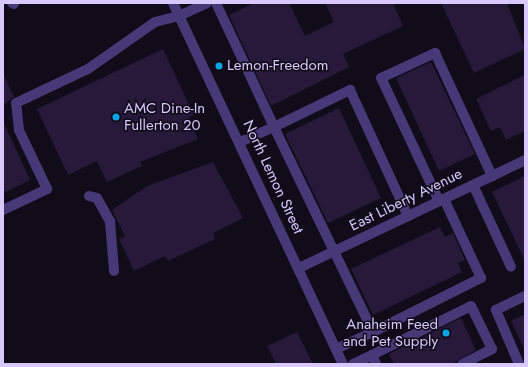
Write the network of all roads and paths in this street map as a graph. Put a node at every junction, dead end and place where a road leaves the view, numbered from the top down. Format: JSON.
{"nodes":[{"id":1,"x":173,"y":3,"type":"edge"},
{"id":2,"x":207,"y":3,"type":"edge"},
{"id":3,"x":216,"y":3,"type":"edge"},
{"id":4,"x":179,"y":16,"type":"junction"},
{"id":5,"x":274,"y":127,"type":"junction"},
{"id":6,"x":240,"y":142,"type":"junction"},
{"id":7,"x":525,"y":160,"type":"edge"},
{"id":8,"x":492,"y":176,"type":"junction"},
{"id":9,"x":473,"y":185,"type":"junction"},
{"id":10,"x":89,"y":196,"type":"dead end"},
{"id":11,"x":441,"y":200,"type":"junction"},
{"id":12,"x":3,"y":210,"type":"edge"},
{"id":13,"x":408,"y":216,"type":"junction"},
{"id":14,"x":334,"y":251,"type":"junction"},
{"id":15,"x":511,"y":267,"type":"dead end"},
{"id":16,"x":300,"y":268,"type":"junction"},
{"id":17,"x":114,"y":271,"type":"dead end"},
{"id":18,"x":525,"y":296,"type":"edge"},
{"id":19,"x":373,"y":332,"type":"junction"},
{"id":20,"x":336,"y":349,"type":"junction"},
{"id":21,"x":374,"y":360,"type":"edge"},
{"id":22,"x":343,"y":364,"type":"edge"},
{"id":23,"x":353,"y":364,"type":"edge"},
{"id":24,"x":463,"y":364,"type":"edge"},
{"id":25,"x":519,"y":364,"type":"edge"}],
"edges":[{"from":1,"to":4,"type":"street","name":"North Lemon Street"},
{"from":2,"to":4,"type":"street"},
{"from":3,"to":5,"type":"street"},
{"from":4,"to":6,"type":"street","name":"North Lemon Street"},
{"from":4,"to":12,"type":"street"},
{"from":5,"to":6,"type":"street"},
{"from":5,"to":13,"type":"street"},
{"from":5,"to":14,"type":"street"},
{"from":6,"to":16,"type":"street","name":"North Lemon Street"},
{"from":7,"to":8,"type":"street","name":"East Liberty Avenue"},
{"from":8,"to":9,"type":"street","name":"East Liberty Avenue"},
{"from":8,"to":11,"type":"street"},
{"from":9,"to":11,"type":"street","name":"East Liberty Avenue"},
{"from":9,"to":15,"type":"street"},
{"from":10,"to":17,"type":"street"},
{"from":11,"to":13,"type":"street","name":"East Liberty Avenue"},
{"from":11,"to":19,"type":"street"},
{"from":13,"to":14,"type":"street","name":"East Liberty Avenue"},
{"from":14,"to":16,"type":"street","name":"East Liberty Avenue"},
{"from":14,"to":19,"type":"street"},
{"from":16,"to":20,"type":"street","name":"North Lemon Street"},
{"from":18,"to":25,"type":"street"},
{"from":19,"to":20,"type":"street"},
{"from":20,"to":22,"type":"street","name":"North Lemon Street"},
{"from":21,"to":23,"type":"street"},
{"from":21,"to":24,"type":"street"}]}
